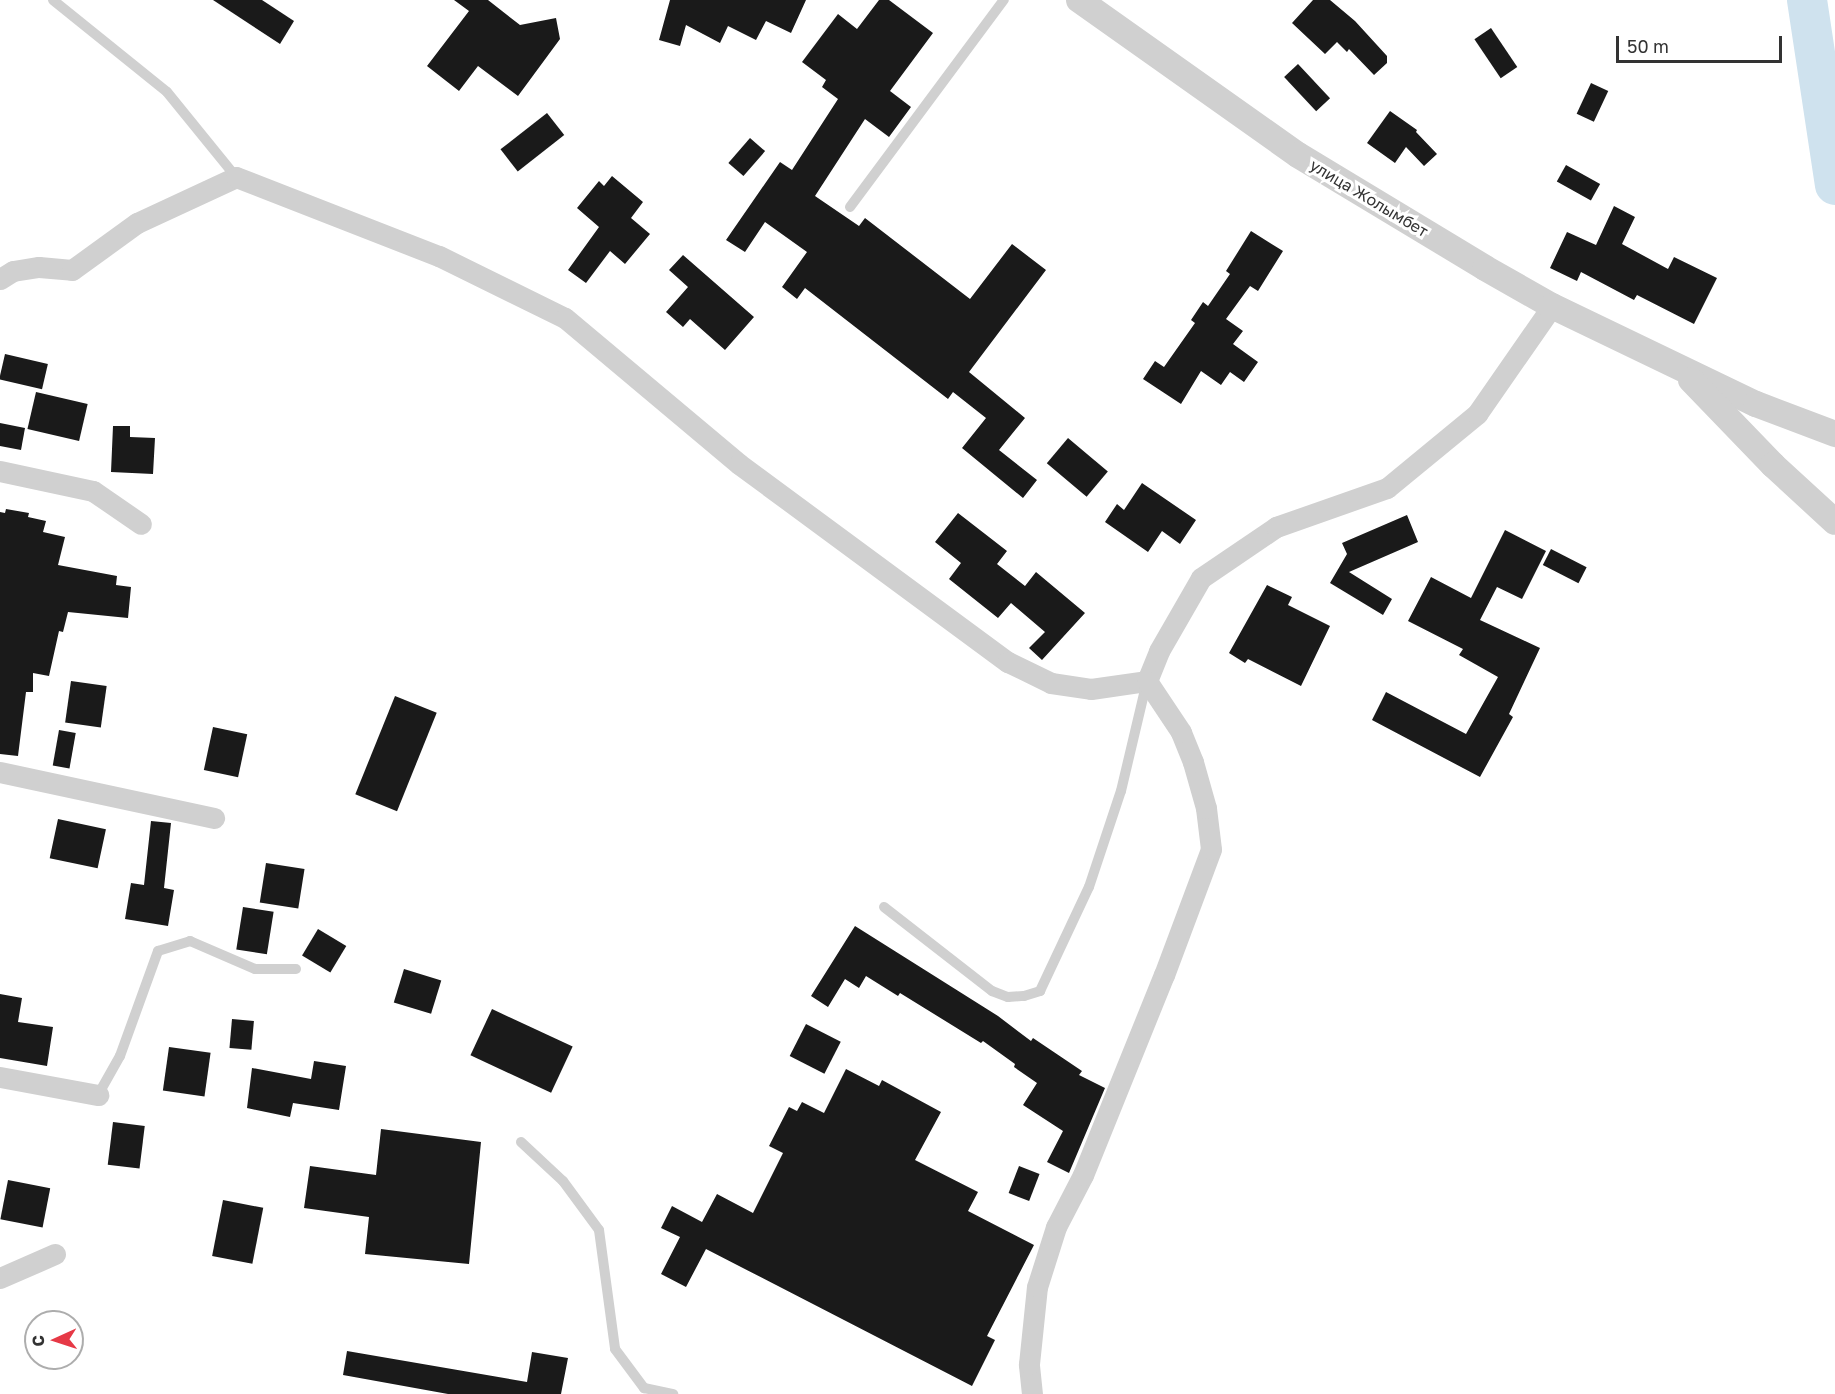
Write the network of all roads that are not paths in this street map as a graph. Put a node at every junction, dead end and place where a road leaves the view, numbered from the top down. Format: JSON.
{"nodes":[{"id":1,"x":53,"y":0,"type":"edge"},
{"id":2,"x":1004,"y":0,"type":"edge"},
{"id":3,"x":1078,"y":0,"type":"edge"},
{"id":4,"x":236,"y":177,"type":"junction"},
{"id":5,"x":850,"y":207,"type":"dead end"},
{"id":6,"x":4,"y":271,"type":"edge"},
{"id":7,"x":1552,"y":306,"type":"junction"},
{"id":8,"x":1678,"y":366,"type":"junction"},
{"id":9,"x":1835,"y":434,"type":"edge"},
{"id":10,"x":0,"y":471,"type":"edge"},
{"id":11,"x":1835,"y":522,"type":"edge"},
{"id":12,"x":141,"y":524,"type":"dead end"},
{"id":13,"x":1147,"y":681,"type":"junction"},
{"id":14,"x":0,"y":772,"type":"edge"},
{"id":15,"x":214,"y":818,"type":"dead end"},
{"id":16,"x":884,"y":907,"type":"dead end"},
{"id":17,"x":296,"y":969,"type":"dead end"},
{"id":18,"x":0,"y":1077,"type":"edge"},
{"id":19,"x":98,"y":1095,"type":"joint"},
{"id":20,"x":521,"y":1142,"type":"dead end"},
{"id":21,"x":55,"y":1254,"type":"dead end"},
{"id":22,"x":0,"y":1278,"type":"edge"},
{"id":23,"x":673,"y":1394,"type":"edge"},
{"id":24,"x":1032,"y":1394,"type":"edge"}],
"edges":[{"from":1,"to":4,"type":"lane"},
{"from":2,"to":5,"type":"lane"},
{"from":3,"to":7,"type":"street","name":"улица Жолымбет"},
{"from":4,"to":6,"type":"street"},
{"from":4,"to":13,"type":"street"},
{"from":7,"to":8,"type":"street","name":"улица Жолымбет"},
{"from":7,"to":13,"type":"street"},
{"from":8,"to":9,"type":"street","name":"улица Жолымбет"},
{"from":8,"to":11,"type":"street"},
{"from":10,"to":12,"type":"street"},
{"from":13,"to":16,"type":"lane"},
{"from":13,"to":24,"type":"street"},
{"from":14,"to":15,"type":"street"},
{"from":17,"to":19,"type":"lane"},
{"from":18,"to":19,"type":"street"},
{"from":20,"to":23,"type":"lane"},
{"from":21,"to":22,"type":"street"}]}
